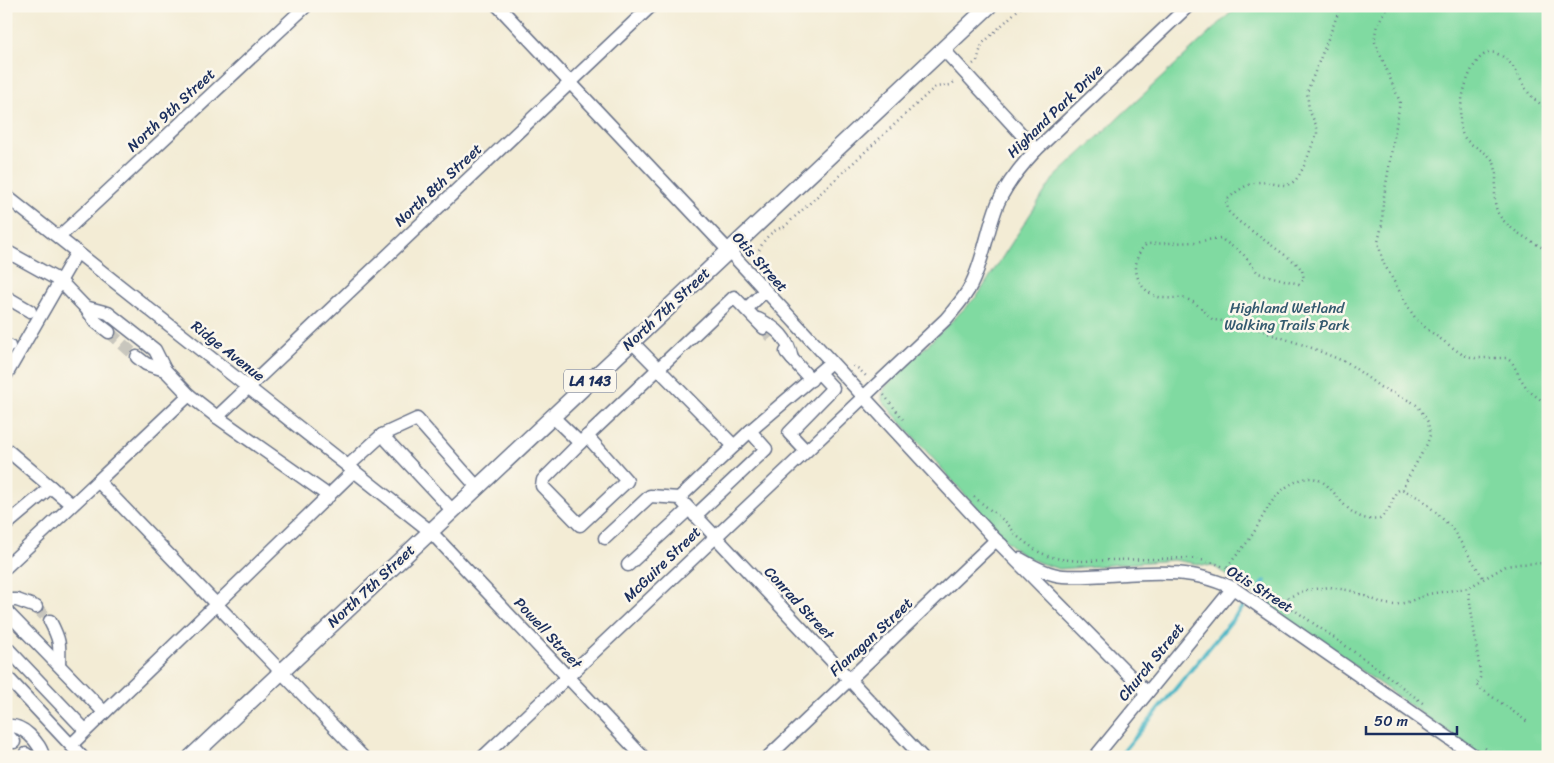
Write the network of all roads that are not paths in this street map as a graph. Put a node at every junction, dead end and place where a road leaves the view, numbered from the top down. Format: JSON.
{"nodes":[{"id":1,"x":306,"y":6,"type":"edge"},
{"id":2,"x":498,"y":6,"type":"edge"},
{"id":3,"x":651,"y":6,"type":"edge"},
{"id":4,"x":989,"y":6,"type":"edge"},
{"id":5,"x":1188,"y":6,"type":"edge"},
{"id":6,"x":943,"y":49,"type":"junction"},
{"id":7,"x":570,"y":83,"type":"junction"},
{"id":8,"x":1036,"y":150,"type":"junction"},
{"id":9,"x":6,"y":196,"type":"edge"},
{"id":10,"x":59,"y":238,"type":"junction"},
{"id":11,"x":6,"y":251,"type":"edge"},
{"id":12,"x":729,"y":251,"type":"junction"},
{"id":13,"x":76,"y":252,"type":"junction"},
{"id":14,"x":60,"y":281,"type":"junction"},
{"id":15,"x":764,"y":291,"type":"junction"},
{"id":16,"x":6,"y":297,"type":"edge"},
{"id":17,"x":85,"y":307,"type":"junction"},
{"id":18,"x":30,"y":311,"type":"dead end"},
{"id":19,"x":749,"y":313,"type":"junction"},
{"id":20,"x":764,"y":328,"type":"tunnel mouth"},
{"id":21,"x":108,"y":332,"type":"tunnel mouth"},
{"id":22,"x":774,"y":340,"type":"tunnel mouth"},
{"id":23,"x":632,"y":342,"type":"junction"},
{"id":24,"x":137,"y":357,"type":"tunnel mouth"},
{"id":25,"x":792,"y":359,"type":"junction"},
{"id":26,"x":831,"y":362,"type":"junction"},
{"id":27,"x":658,"y":369,"type":"junction"},
{"id":28,"x":165,"y":370,"type":"junction"},
{"id":29,"x":6,"y":375,"type":"edge"},
{"id":30,"x":815,"y":377,"type":"junction"},
{"id":31,"x":248,"y":388,"type":"junction"},
{"id":32,"x":190,"y":396,"type":"junction"},
{"id":33,"x":864,"y":397,"type":"junction"},
{"id":34,"x":552,"y":416,"type":"junction"},
{"id":35,"x":217,"y":417,"type":"junction"},
{"id":36,"x":750,"y":430,"type":"junction"},
{"id":37,"x":382,"y":435,"type":"junction"},
{"id":38,"x":583,"y":440,"type":"junction"},
{"id":39,"x":734,"y":446,"type":"junction"},
{"id":40,"x":6,"y":449,"type":"edge"},
{"id":41,"x":806,"y":451,"type":"junction"},
{"id":42,"x":351,"y":469,"type":"junction"},
{"id":43,"x":98,"y":481,"type":"junction"},
{"id":44,"x":51,"y":487,"type":"junction"},
{"id":45,"x":477,"y":487,"type":"junction"},
{"id":46,"x":329,"y":496,"type":"junction"},
{"id":47,"x":679,"y":498,"type":"junction"},
{"id":48,"x":72,"y":505,"type":"junction"},
{"id":49,"x":452,"y":510,"type":"junction"},
{"id":50,"x":692,"y":512,"type":"junction"},
{"id":51,"x":6,"y":525,"type":"edge"},
{"id":52,"x":430,"y":531,"type":"junction"},
{"id":53,"x":714,"y":537,"type":"junction"},
{"id":54,"x":605,"y":538,"type":"dead end"},
{"id":55,"x":996,"y":540,"type":"junction"},
{"id":56,"x":628,"y":565,"type":"dead end"},
{"id":57,"x":6,"y":568,"type":"edge"},
{"id":58,"x":1233,"y":588,"type":"junction"},
{"id":59,"x":6,"y":600,"type":"edge"},
{"id":60,"x":217,"y":605,"type":"junction"},
{"id":61,"x":36,"y":607,"type":"tunnel mouth"},
{"id":62,"x":6,"y":611,"type":"edge"},
{"id":63,"x":50,"y":621,"type":"tunnel mouth"},
{"id":64,"x":6,"y":647,"type":"edge"},
{"id":65,"x":58,"y":665,"type":"junction"},
{"id":66,"x":281,"y":670,"type":"junction"},
{"id":67,"x":6,"y":676,"type":"edge"},
{"id":68,"x":568,"y":676,"type":"junction"},
{"id":69,"x":849,"y":680,"type":"junction"},
{"id":70,"x":1147,"y":693,"type":"junction"},
{"id":71,"x":104,"y":712,"type":"junction"},
{"id":72,"x":6,"y":727,"type":"edge"},
{"id":73,"x":85,"y":730,"type":"junction"},
{"id":74,"x":71,"y":745,"type":"junction"},
{"id":75,"x":43,"y":757,"type":"edge"},
{"id":76,"x":82,"y":757,"type":"edge"},
{"id":77,"x":191,"y":757,"type":"edge"},
{"id":78,"x":363,"y":757,"type":"edge"},
{"id":79,"x":483,"y":757,"type":"edge"},
{"id":80,"x":643,"y":757,"type":"edge"},
{"id":81,"x":768,"y":757,"type":"edge"},
{"id":82,"x":922,"y":757,"type":"edge"},
{"id":83,"x":1095,"y":757,"type":"edge"},
{"id":84,"x":1476,"y":757,"type":"edge"}],
"edges":[{"from":1,"to":10,"type":"street","name":"North 9th Street"},
{"from":2,"to":7,"type":"street","name":"Otis Street"},
{"from":3,"to":7,"type":"street","name":"North 8th Street"},
{"from":4,"to":6,"type":"main road","name":"North 7th Street","number":"LA 143"},
{"from":5,"to":8,"type":"street","name":"Highand Park Drive"},
{"from":6,"to":8,"type":"street"},
{"from":6,"to":12,"type":"main road","name":"North 7th Street","number":"LA 143"},
{"from":7,"to":12,"type":"street","name":"Otis Street"},
{"from":7,"to":31,"type":"street","name":"North 8th Street"},
{"from":8,"to":33,"type":"street","name":"Highand Park Drive"},
{"from":9,"to":10,"type":"street","name":"Ridge Avenue"},
{"from":10,"to":13,"type":"street","name":"Ridge Avenue"},
{"from":11,"to":14,"type":"street"},
{"from":12,"to":15,"type":"street","name":"Otis Street"},
{"from":12,"to":23,"type":"main road","name":"North 7th Street","number":"LA 143"},
{"from":13,"to":14,"type":"street"},
{"from":13,"to":31,"type":"street","name":"Ridge Avenue"},
{"from":14,"to":17,"type":"street"},
{"from":14,"to":29,"type":"street"},
{"from":15,"to":19,"type":"street"},
{"from":15,"to":26,"type":"street","name":"Otis Street"},
{"from":16,"to":18,"type":"street"},
{"from":17,"to":21,"type":"street"},
{"from":17,"to":28,"type":"street"},
{"from":19,"to":20,"type":"street"},
{"from":19,"to":25,"type":"street"},
{"from":19,"to":27,"type":"street"},
{"from":22,"to":25,"type":"street"},
{"from":23,"to":27,"type":"street"},
{"from":23,"to":34,"type":"main road","name":"North 7th Street","number":"LA 143"},
{"from":24,"to":28,"type":"street"},
{"from":25,"to":30,"type":"street"},
{"from":26,"to":30,"type":"street"},
{"from":26,"to":33,"type":"street","name":"Otis Street"},
{"from":27,"to":38,"type":"street"},
{"from":27,"to":39,"type":"street"},
{"from":28,"to":32,"type":"street"},
{"from":30,"to":36,"type":"street"},
{"from":30,"to":41,"type":"street"},
{"from":31,"to":35,"type":"street","name":"North 8th Street"},
{"from":31,"to":42,"type":"street","name":"Ridge Avenue"},
{"from":32,"to":35,"type":"street"},
{"from":32,"to":43,"type":"street"},
{"from":33,"to":41,"type":"street","name":"McGuire Street"},
{"from":33,"to":55,"type":"street","name":"Otis Street"},
{"from":34,"to":38,"type":"street"},
{"from":34,"to":45,"type":"main road","name":"North 7th Street","number":"LA 143"},
{"from":35,"to":46,"type":"street"},
{"from":36,"to":39,"type":"street"},
{"from":36,"to":50,"type":"street"},
{"from":37,"to":42,"type":"street"},
{"from":37,"to":45,"type":"street"},
{"from":37,"to":49,"type":"street"},
{"from":38,"to":38,"type":"street"},
{"from":39,"to":47,"type":"street"},
{"from":40,"to":44,"type":"street"},
{"from":41,"to":53,"type":"street","name":"McGuire Street"},
{"from":42,"to":46,"type":"street"},
{"from":42,"to":52,"type":"street","name":"Ridge Avenue"},
{"from":43,"to":48,"type":"street"},
{"from":43,"to":60,"type":"street"},
{"from":44,"to":48,"type":"street"},
{"from":44,"to":51,"type":"street"},
{"from":45,"to":49,"type":"main road","name":"North 7th Street","number":"LA 143"},
{"from":46,"to":60,"type":"street"},
{"from":47,"to":50,"type":"street","name":"Conrad Street"},
{"from":47,"to":54,"type":"street"},
{"from":48,"to":57,"type":"street"},
{"from":49,"to":52,"type":"main road","name":"North 7th Street","number":"LA 143"},
{"from":50,"to":53,"type":"street","name":"Conrad Street"},
{"from":50,"to":56,"type":"street"},
{"from":52,"to":66,"type":"main road","name":"North 7th Street","number":"LA 143"},
{"from":52,"to":68,"type":"street","name":"Powell Street"},
{"from":53,"to":68,"type":"street","name":"McGuire Street"},
{"from":53,"to":69,"type":"street","name":"Conrad Street"},
{"from":55,"to":58,"type":"street","name":"Otis Street"},
{"from":55,"to":69,"type":"street","name":"Flanagan Street"},
{"from":55,"to":70,"type":"street","name":"Otis Street"},
{"from":58,"to":70,"type":"street","name":"Church Street"},
{"from":58,"to":84,"type":"street","name":"Otis Street"},
{"from":59,"to":61,"type":"street"},
{"from":60,"to":66,"type":"street"},
{"from":60,"to":71,"type":"street"},
{"from":62,"to":65,"type":"street"},
{"from":63,"to":65,"type":"street"},
{"from":64,"to":73,"type":"street"},
{"from":65,"to":71,"type":"street"},
{"from":66,"to":77,"type":"main road","name":"North 7th Street","number":"LA 143"},
{"from":66,"to":78,"type":"street"},
{"from":67,"to":74,"type":"street"},
{"from":68,"to":79,"type":"street","name":"McGuire Street"},
{"from":68,"to":80,"type":"street","name":"Powell Street"},
{"from":69,"to":81,"type":"street","name":"Flanagan Street"},
{"from":69,"to":82,"type":"street","name":"Conrad Street"},
{"from":70,"to":83,"type":"street","name":"Church Street"},
{"from":71,"to":73,"type":"street"},
{"from":72,"to":75,"type":"street"},
{"from":73,"to":74,"type":"street"},
{"from":74,"to":76,"type":"street"}]}
